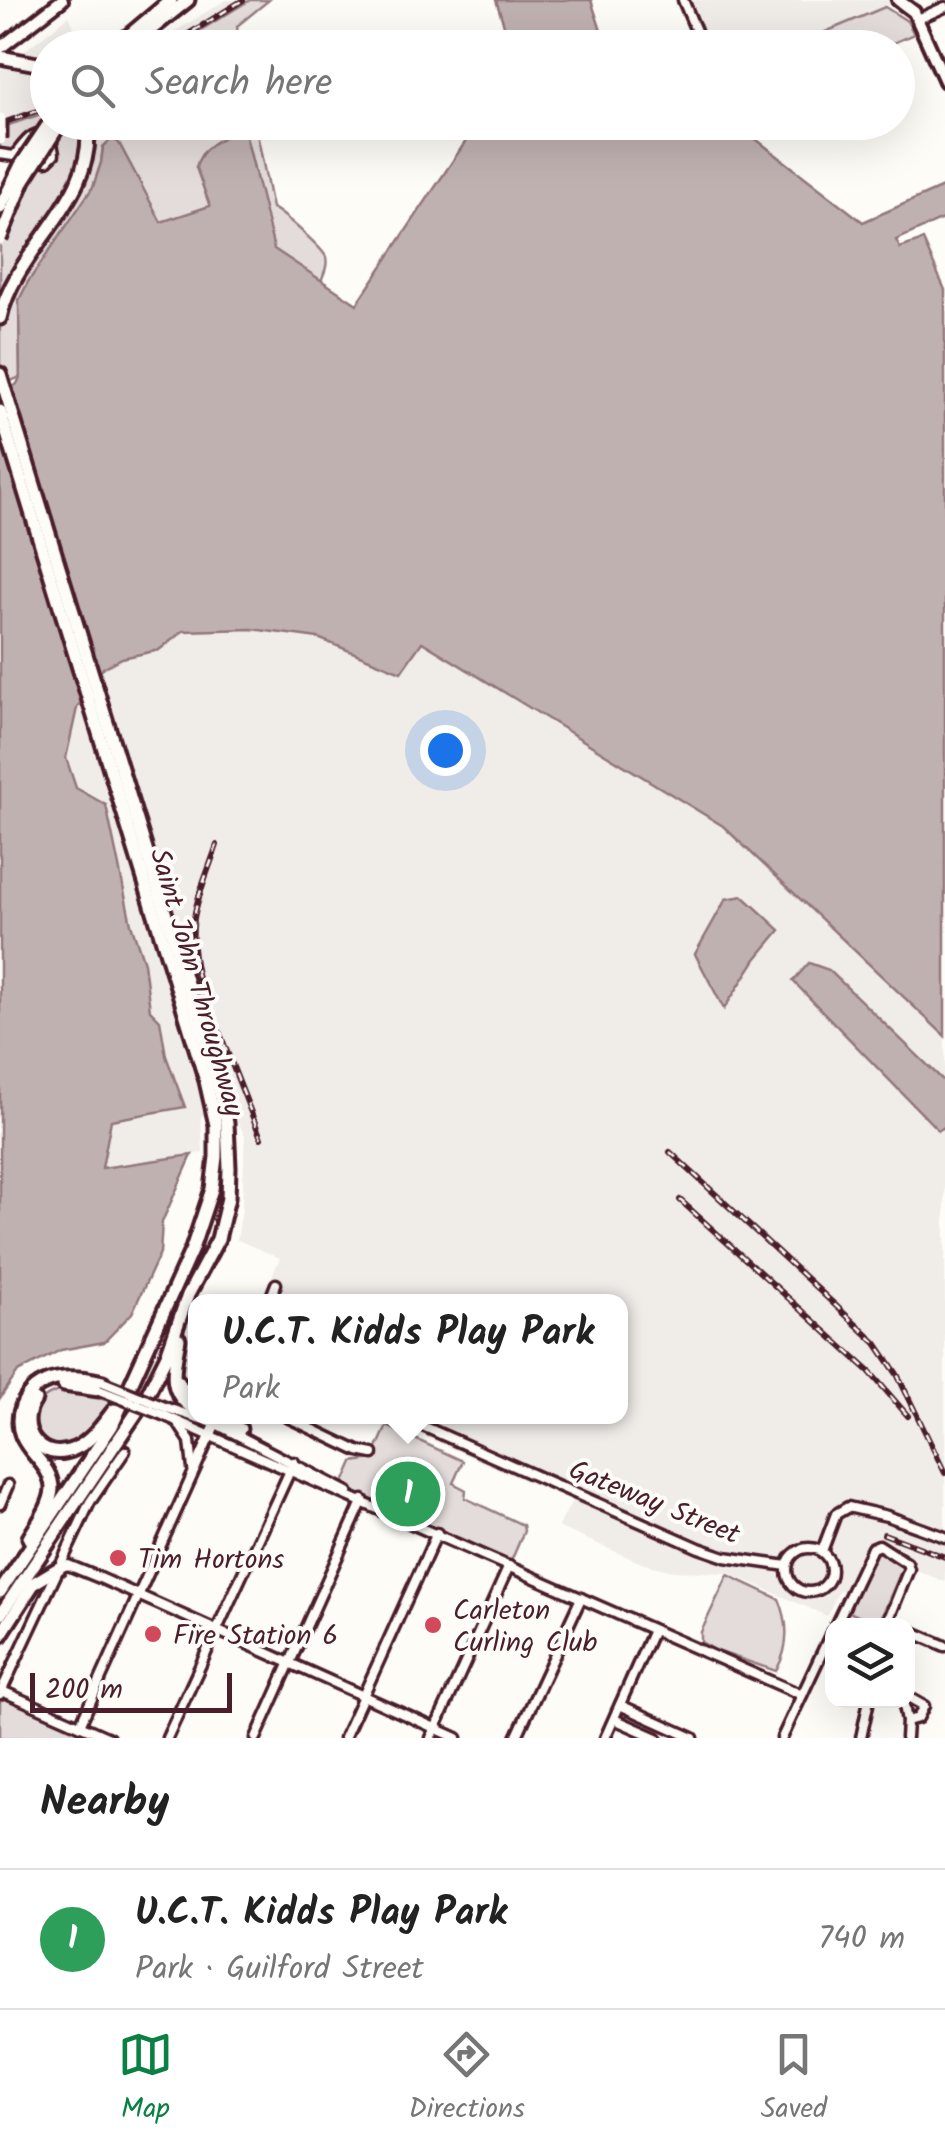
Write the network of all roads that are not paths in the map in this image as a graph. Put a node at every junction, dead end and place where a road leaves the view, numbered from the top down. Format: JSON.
{"nodes":[{"id":1,"x":172,"y":0,"type":"edge"},
{"id":2,"x":188,"y":0,"type":"edge"},
{"id":3,"x":683,"y":0,"type":"edge"},
{"id":4,"x":909,"y":2,"type":"edge"},
{"id":5,"x":55,"y":3,"type":"edge"},
{"id":6,"x":945,"y":8,"type":"edge"},
{"id":7,"x":158,"y":16,"type":"junction"},
{"id":8,"x":918,"y":19,"type":"junction"},
{"id":9,"x":139,"y":30,"type":"edge"},
{"id":10,"x":145,"y":30,"type":"edge"},
{"id":11,"x":697,"y":30,"type":"edge"},
{"id":12,"x":0,"y":48,"type":"edge"},
{"id":13,"x":0,"y":57,"type":"edge"},
{"id":14,"x":30,"y":63,"type":"edge"},
{"id":15,"x":945,"y":81,"type":"edge"},
{"id":16,"x":0,"y":119,"type":"edge"},
{"id":17,"x":30,"y":137,"type":"edge"},
{"id":18,"x":0,"y":138,"type":"edge"},
{"id":19,"x":38,"y":140,"type":"edge"},
{"id":20,"x":50,"y":140,"type":"edge"},
{"id":21,"x":52,"y":140,"type":"edge"},
{"id":22,"x":88,"y":140,"type":"edge"},
{"id":23,"x":0,"y":154,"type":"edge"},
{"id":24,"x":14,"y":155,"type":"junction"},
{"id":25,"x":0,"y":208,"type":"edge"},
{"id":26,"x":0,"y":239,"type":"edge"},
{"id":27,"x":0,"y":318,"type":"edge"},
{"id":28,"x":0,"y":374,"type":"edge"},
{"id":29,"x":0,"y":410,"type":"edge"},
{"id":30,"x":221,"y":1124,"type":"junction"},
{"id":31,"x":229,"y":1168,"type":"junction"},
{"id":32,"x":210,"y":1257,"type":"junction"},
{"id":33,"x":276,"y":1284,"type":"dead end"},
{"id":34,"x":189,"y":1294,"type":"edge"},
{"id":35,"x":194,"y":1294,"type":"edge"},
{"id":36,"x":272,"y":1294,"type":"edge"},
{"id":37,"x":188,"y":1295,"type":"edge"},
{"id":38,"x":188,"y":1309,"type":"edge"},
{"id":39,"x":174,"y":1367,"type":"junction"},
{"id":40,"x":134,"y":1382,"type":"junction"},
{"id":41,"x":101,"y":1386,"type":"junction"},
{"id":42,"x":188,"y":1394,"type":"edge"},
{"id":43,"x":188,"y":1405,"type":"edge"},
{"id":44,"x":165,"y":1411,"type":"junction"},
{"id":45,"x":188,"y":1415,"type":"edge"},
{"id":46,"x":175,"y":1420,"type":"junction"},
{"id":47,"x":214,"y":1424,"type":"edge"},
{"id":48,"x":225,"y":1424,"type":"edge"},
{"id":49,"x":227,"y":1424,"type":"edge"},
{"id":50,"x":237,"y":1424,"type":"edge"},
{"id":51,"x":301,"y":1424,"type":"edge"},
{"id":52,"x":418,"y":1424,"type":"edge"},
{"id":53,"x":125,"y":1429,"type":"junction"},
{"id":54,"x":240,"y":1430,"type":"junction"},
{"id":55,"x":211,"y":1434,"type":"junction"},
{"id":56,"x":125,"y":1452,"type":"dead end"},
{"id":57,"x":372,"y":1454,"type":"dead end"},
{"id":58,"x":282,"y":1456,"type":"junction"},
{"id":59,"x":291,"y":1466,"type":"junction"},
{"id":60,"x":193,"y":1472,"type":"junction"},
{"id":61,"x":8,"y":1486,"type":"dead end"},
{"id":62,"x":360,"y":1498,"type":"junction"},
{"id":63,"x":0,"y":1504,"type":"edge"},
{"id":64,"x":437,"y":1533,"type":"junction"},
{"id":65,"x":945,"y":1537,"type":"edge"},
{"id":66,"x":822,"y":1551,"type":"junction"},
{"id":67,"x":509,"y":1566,"type":"junction"},
{"id":68,"x":787,"y":1566,"type":"junction"},
{"id":69,"x":58,"y":1568,"type":"junction"},
{"id":70,"x":0,"y":1592,"type":"edge"},
{"id":71,"x":139,"y":1595,"type":"junction"},
{"id":72,"x":581,"y":1598,"type":"junction"},
{"id":73,"x":0,"y":1615,"type":"edge"},
{"id":74,"x":839,"y":1618,"type":"edge"},
{"id":75,"x":888,"y":1618,"type":"edge"},
{"id":76,"x":653,"y":1630,"type":"junction"},
{"id":77,"x":216,"y":1631,"type":"junction"},
{"id":78,"x":915,"y":1633,"type":"edge"},
{"id":79,"x":0,"y":1636,"type":"edge"},
{"id":80,"x":945,"y":1646,"type":"edge"},
{"id":81,"x":825,"y":1647,"type":"edge"},
{"id":82,"x":290,"y":1663,"type":"junction"},
{"id":83,"x":1,"y":1692,"type":"edge"},
{"id":84,"x":802,"y":1695,"type":"junction"},
{"id":85,"x":362,"y":1696,"type":"junction"},
{"id":86,"x":915,"y":1701,"type":"edge"},
{"id":87,"x":620,"y":1705,"type":"junction"},
{"id":88,"x":867,"y":1708,"type":"edge"},
{"id":89,"x":906,"y":1708,"type":"edge"},
{"id":90,"x":614,"y":1719,"type":"junction"},
{"id":91,"x":907,"y":1720,"type":"junction"},
{"id":92,"x":80,"y":1726,"type":"junction"},
{"id":93,"x":436,"y":1728,"type":"junction"},
{"id":94,"x":109,"y":1738,"type":"edge"},
{"id":95,"x":167,"y":1738,"type":"edge"},
{"id":96,"x":256,"y":1738,"type":"edge"},
{"id":97,"x":344,"y":1738,"type":"edge"},
{"id":98,"x":431,"y":1738,"type":"edge"},
{"id":99,"x":457,"y":1738,"type":"edge"},
{"id":100,"x":516,"y":1738,"type":"edge"},
{"id":101,"x":605,"y":1738,"type":"edge"},
{"id":102,"x":657,"y":1738,"type":"edge"},
{"id":103,"x":693,"y":1738,"type":"edge"},
{"id":104,"x":782,"y":1738,"type":"edge"},
{"id":105,"x":861,"y":1738,"type":"edge"},
{"id":106,"x":906,"y":1738,"type":"edge"}],
"edges":[{"from":1,"to":7,"type":"highway"},
{"from":2,"to":7,"type":"highway"},
{"from":3,"to":11,"type":"street"},
{"from":4,"to":8,"type":"main road"},
{"from":5,"to":12,"type":"main road"},
{"from":6,"to":8,"type":"street"},
{"from":7,"to":9,"type":"highway"},
{"from":7,"to":10,"type":"highway"},
{"from":8,"to":15,"type":"main road"},
{"from":13,"to":14,"type":"highway"},
{"from":16,"to":18,"type":"highway","bridge":true},
{"from":17,"to":24,"type":"street"},
{"from":19,"to":25,"type":"highway","bridge":true},
{"from":20,"to":26,"type":"highway","bridge":true},
{"from":21,"to":24,"type":"street"},
{"from":22,"to":27,"type":"highway"},
{"from":23,"to":24,"type":"street"},
{"from":28,"to":30,"type":"highway","name":"Saint John Throughway"},
{"from":29,"to":30,"type":"highway","name":"Saint John Throughway"},
{"from":30,"to":31,"type":"highway","name":"Saint John Throughway"},
{"from":30,"to":40,"type":"highway","name":"Saint John Throughway"},
{"from":31,"to":32,"type":"highway","name":"Saint John Throughway"},
{"from":31,"to":53,"type":"highway","name":"Saint John Throughway"},
{"from":32,"to":34,"type":"highway","name":"Saint John Throughway"},
{"from":32,"to":35,"type":"highway"},
{"from":33,"to":36,"type":"street"},
{"from":37,"to":53,"type":"highway","name":"Saint John Throughway"},
{"from":38,"to":39,"type":"highway"},
{"from":39,"to":42,"type":"highway"},
{"from":39,"to":43,"type":"highway"},
{"from":40,"to":41,"type":"highway"},
{"from":40,"to":70,"type":"highway","name":"Saint John Throughway"},
{"from":41,"to":44,"type":"street","bridge":true},
{"from":41,"to":70,"type":"highway"},
{"from":44,"to":45,"type":"street"},
{"from":44,"to":46,"type":"street"},
{"from":46,"to":55,"type":"street"},
{"from":46,"to":60,"type":"street"},
{"from":47,"to":55,"type":"street"},
{"from":48,"to":58,"type":"street"},
{"from":49,"to":54,"type":"highway"},
{"from":50,"to":54,"type":"street"},
{"from":51,"to":57,"type":"street"},
{"from":52,"to":68,"type":"street","name":"Gateway Street"},
{"from":53,"to":73,"type":"highway","name":"Saint John Throughway"},
{"from":54,"to":58,"type":"street"},
{"from":55,"to":59,"type":"street"},
{"from":55,"to":60,"type":"street"},
{"from":56,"to":69,"type":"street"},
{"from":58,"to":59,"type":"street"},
{"from":59,"to":62,"type":"street"},
{"from":59,"to":77,"type":"street"},
{"from":60,"to":71,"type":"street"},
{"from":61,"to":63,"type":"street"},
{"from":62,"to":64,"type":"street"},
{"from":62,"to":82,"type":"street"},
{"from":64,"to":67,"type":"street"},
{"from":64,"to":85,"type":"street"},
{"from":65,"to":66,"type":"street","name":"Gateway Street"},
{"from":66,"to":68,"type":"street"},
{"from":66,"to":68,"type":"street","name":"Gateway Street"},
{"from":67,"to":72,"type":"street"},
{"from":67,"to":93,"type":"street"},
{"from":69,"to":71,"type":"street"},
{"from":69,"to":79,"type":"highway"},
{"from":69,"to":83,"type":"street"},
{"from":71,"to":77,"type":"street"},
{"from":71,"to":92,"type":"street"},
{"from":72,"to":76,"type":"street"},
{"from":72,"to":100,"type":"street"},
{"from":74,"to":75,"type":"street"},
{"from":76,"to":84,"type":"street"},
{"from":76,"to":87,"type":"street"},
{"from":77,"to":82,"type":"street"},
{"from":77,"to":95,"type":"street"},
{"from":78,"to":80,"type":"street"},
{"from":81,"to":84,"type":"street"},
{"from":82,"to":85,"type":"street"},
{"from":82,"to":96,"type":"street"},
{"from":83,"to":92,"type":"street"},
{"from":84,"to":104,"type":"street"},
{"from":85,"to":93,"type":"street"},
{"from":85,"to":97,"type":"street"},
{"from":86,"to":91,"type":"street"},
{"from":87,"to":90,"type":"street"},
{"from":87,"to":103,"type":"street"},
{"from":88,"to":105,"type":"street"},
{"from":89,"to":91,"type":"street"},
{"from":90,"to":101,"type":"street"},
{"from":90,"to":102,"type":"street"},
{"from":91,"to":106,"type":"street"},
{"from":92,"to":94,"type":"street"},
{"from":93,"to":98,"type":"street"},
{"from":93,"to":99,"type":"street"}]}
